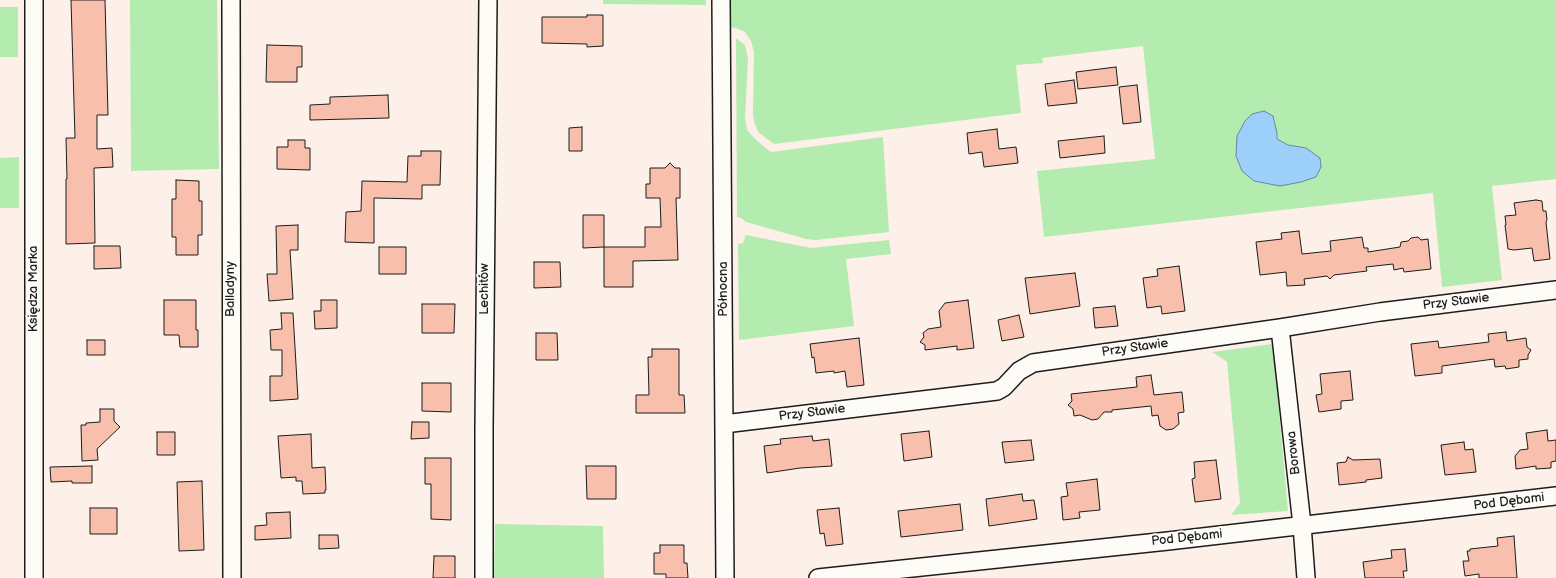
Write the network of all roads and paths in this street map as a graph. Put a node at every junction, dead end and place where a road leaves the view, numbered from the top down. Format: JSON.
{"nodes":[{"id":1,"x":34,"y":0,"type":"edge"},
{"id":2,"x":231,"y":0,"type":"edge"},
{"id":3,"x":488,"y":0,"type":"edge"},
{"id":4,"x":721,"y":0,"type":"edge"},
{"id":5,"x":1556,"y":290,"type":"edge"},
{"id":6,"x":1280,"y":328,"type":"junction"},
{"id":7,"x":724,"y":424,"type":"junction"},
{"id":8,"x":1556,"y":496,"type":"edge"},
{"id":9,"x":1302,"y":525,"type":"junction"},
{"id":10,"x":899,"y":574,"type":"edge"},
{"id":11,"x":34,"y":578,"type":"edge"},
{"id":12,"x":232,"y":578,"type":"edge"},
{"id":13,"x":484,"y":578,"type":"edge"},
{"id":14,"x":725,"y":578,"type":"edge"},
{"id":15,"x":818,"y":578,"type":"edge"},
{"id":16,"x":1306,"y":578,"type":"edge"}],
"edges":[{"from":1,"to":11,"type":"street","name":"Księdza Marka"},
{"from":2,"to":12,"type":"street","name":"Balladyny"},
{"from":3,"to":13,"type":"street","name":"Lechitów"},
{"from":4,"to":7,"type":"street","name":"Północna"},
{"from":5,"to":6,"type":"street","name":"Przy Stawie"},
{"from":6,"to":7,"type":"street","name":"Przy Stawie"},
{"from":6,"to":9,"type":"street","name":"Borowa"},
{"from":7,"to":14,"type":"street","name":"Północna"},
{"from":8,"to":9,"type":"street","name":"Pod Dębami"},
{"from":9,"to":10,"type":"street","name":"Pod Dębami"},
{"from":9,"to":16,"type":"street","name":"Borowa"},
{"from":10,"to":15,"type":"street","name":"Pod Dębami"}]}
